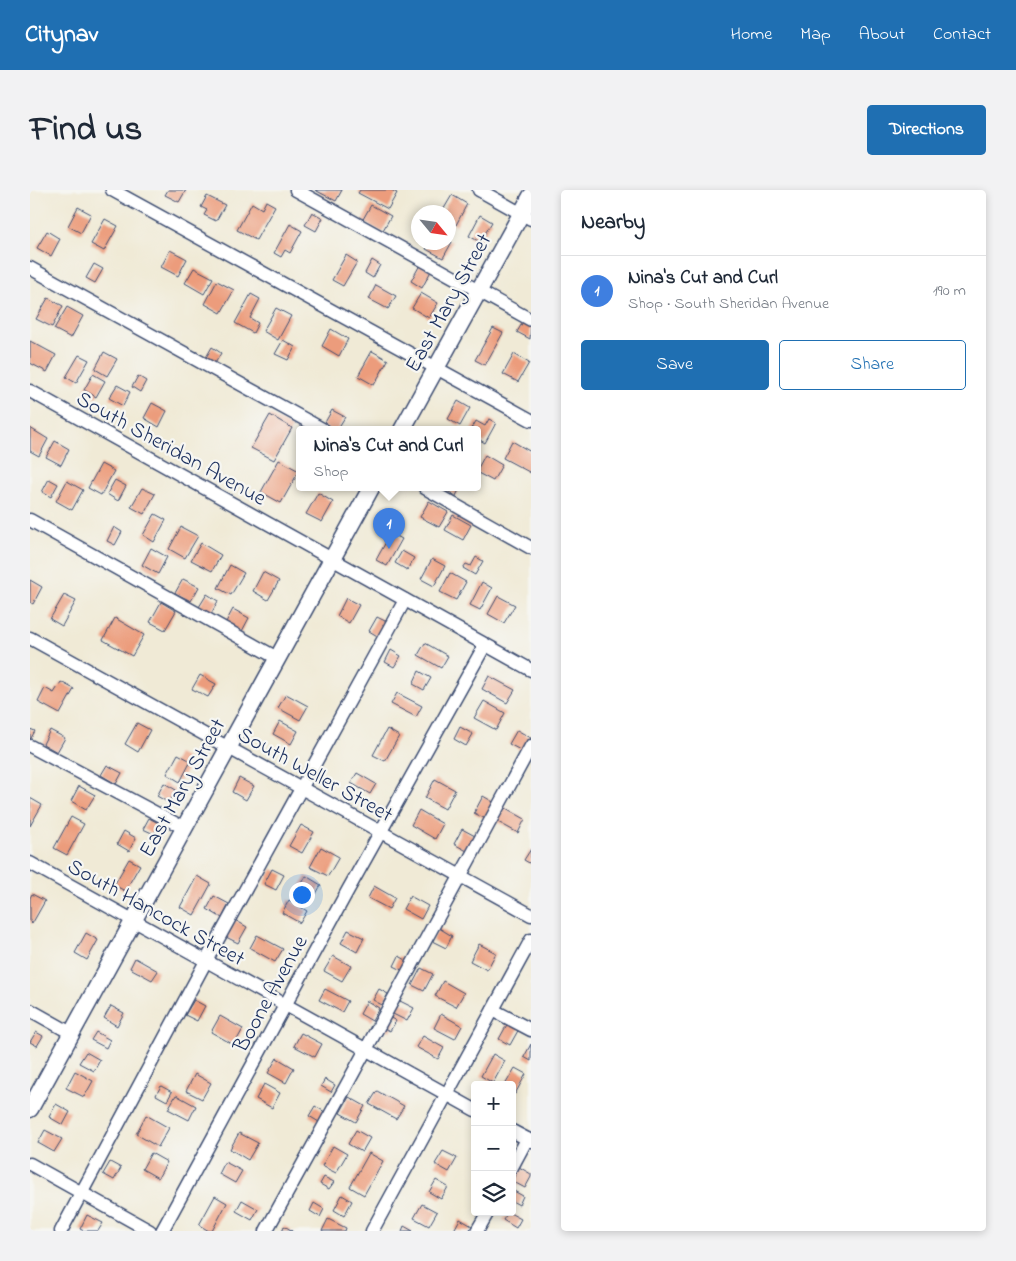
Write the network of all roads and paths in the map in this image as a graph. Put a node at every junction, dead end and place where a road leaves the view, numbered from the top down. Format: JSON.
{"nodes":[{"id":1,"x":112,"y":190,"type":"edge"},
{"id":2,"x":296,"y":190,"type":"edge"},
{"id":3,"x":479,"y":190,"type":"edge"},
{"id":4,"x":531,"y":196,"type":"edge"},
{"id":5,"x":526,"y":216,"type":"edge"},
{"id":6,"x":30,"y":268,"type":"edge"},
{"id":7,"x":479,"y":291,"type":"junction"},
{"id":8,"x":531,"y":320,"type":"edge"},
{"id":9,"x":436,"y":368,"type":"junction"},
{"id":10,"x":30,"y":391,"type":"edge"},
{"id":11,"x":531,"y":420,"type":"edge"},
{"id":12,"x":317,"y":426,"type":"edge"},
{"id":13,"x":404,"y":426,"type":"edge"},
{"id":14,"x":369,"y":491,"type":"edge"},
{"id":15,"x":430,"y":491,"type":"edge"},
{"id":16,"x":30,"y":520,"type":"edge"},
{"id":17,"x":531,"y":548,"type":"edge"},
{"id":18,"x":332,"y":559,"type":"junction"},
{"id":19,"x":405,"y":600,"type":"junction"},
{"id":20,"x":30,"y":638,"type":"edge"},
{"id":21,"x":485,"y":644,"type":"junction"},
{"id":22,"x":277,"y":658,"type":"junction"},
{"id":23,"x":531,"y":670,"type":"edge"},
{"id":24,"x":30,"y":746,"type":"edge"},
{"id":25,"x":531,"y":746,"type":"edge"},
{"id":26,"x":228,"y":747,"type":"junction"},
{"id":27,"x":302,"y":788,"type":"junction"},
{"id":28,"x":184,"y":828,"type":"junction"},
{"id":29,"x":381,"y":832,"type":"junction"},
{"id":30,"x":30,"y":863,"type":"edge"},
{"id":31,"x":460,"y":875,"type":"junction"},
{"id":32,"x":531,"y":915,"type":"edge"},
{"id":33,"x":133,"y":920,"type":"junction"},
{"id":34,"x":531,"y":940,"type":"edge"},
{"id":35,"x":206,"y":961,"type":"junction"},
{"id":36,"x":285,"y":1005,"type":"junction"},
{"id":37,"x":30,"y":1010,"type":"edge"},
{"id":38,"x":493,"y":1010,"type":"junction"},
{"id":39,"x":531,"y":1030,"type":"edge"},
{"id":40,"x":71,"y":1033,"type":"junction"},
{"id":41,"x":366,"y":1050,"type":"junction"},
{"id":42,"x":447,"y":1095,"type":"junction"},
{"id":43,"x":471,"y":1108,"type":"edge"},
{"id":44,"x":30,"y":1109,"type":"edge"},
{"id":45,"x":516,"y":1133,"type":"edge"},
{"id":46,"x":529,"y":1140,"type":"edge"},
{"id":47,"x":516,"y":1161,"type":"edge"},
{"id":48,"x":30,"y":1164,"type":"edge"},
{"id":49,"x":82,"y":1193,"type":"junction"},
{"id":50,"x":486,"y":1216,"type":"edge"},
{"id":51,"x":61,"y":1231,"type":"edge"},
{"id":52,"x":150,"y":1231,"type":"edge"},
{"id":53,"x":162,"y":1231,"type":"edge"},
{"id":54,"x":266,"y":1231,"type":"edge"},
{"id":55,"x":372,"y":1231,"type":"edge"},
{"id":56,"x":477,"y":1231,"type":"edge"}],
"edges":[{"from":1,"to":9,"type":"street"},
{"from":2,"to":7,"type":"street"},
{"from":3,"to":5,"type":"street"},
{"from":4,"to":5,"type":"main road","name":"East Mary Street"},
{"from":5,"to":7,"type":"main road","name":"East Mary Street"},
{"from":6,"to":12,"type":"street"},
{"from":7,"to":8,"type":"street"},
{"from":7,"to":9,"type":"main road","name":"East Mary Street"},
{"from":9,"to":11,"type":"street"},
{"from":9,"to":13,"type":"main road","name":"East Mary Street"},
{"from":10,"to":18,"type":"street","name":"South Sheridan Avenue"},
{"from":14,"to":18,"type":"main road","name":"East Mary Street"},
{"from":15,"to":17,"type":"street"},
{"from":16,"to":22,"type":"street"},
{"from":18,"to":19,"type":"street","name":"South Sheridan Avenue"},
{"from":18,"to":22,"type":"main road","name":"East Mary Street"},
{"from":19,"to":21,"type":"street","name":"South Sheridan Avenue"},
{"from":19,"to":27,"type":"street"},
{"from":20,"to":26,"type":"street","name":"South Weller Street"},
{"from":21,"to":23,"type":"street","name":"South Sheridan Avenue"},
{"from":21,"to":29,"type":"street","name":"Boone Avenue"},
{"from":22,"to":26,"type":"main road","name":"East Mary Street"},
{"from":24,"to":28,"type":"street"},
{"from":25,"to":31,"type":"street"},
{"from":26,"to":27,"type":"street","name":"South Weller Street"},
{"from":26,"to":28,"type":"main road","name":"East Mary Street"},
{"from":27,"to":29,"type":"street","name":"South Weller Street"},
{"from":27,"to":35,"type":"street"},
{"from":28,"to":33,"type":"main road","name":"East Mary Street"},
{"from":29,"to":31,"type":"street","name":"South Weller Street"},
{"from":29,"to":36,"type":"street","name":"Boone Avenue"},
{"from":30,"to":33,"type":"street","name":"South Hancock Street"},
{"from":31,"to":32,"type":"street","name":"South Weller Street"},
{"from":31,"to":41,"type":"street"},
{"from":33,"to":35,"type":"street","name":"South Hancock Street"},
{"from":33,"to":40,"type":"main road","name":"East Mary Street"},
{"from":34,"to":38,"type":"street"},
{"from":35,"to":36,"type":"street","name":"South Hancock Street"},
{"from":35,"to":49,"type":"street"},
{"from":36,"to":41,"type":"street","name":"South Hancock Street"},
{"from":36,"to":53,"type":"street","name":"Boone Avenue"},
{"from":37,"to":40,"type":"street"},
{"from":38,"to":39,"type":"street"},
{"from":38,"to":42,"type":"street"},
{"from":40,"to":44,"type":"main road","name":"East Mary Street"},
{"from":41,"to":42,"type":"street","name":"South Hancock Street"},
{"from":41,"to":54,"type":"street"},
{"from":42,"to":43,"type":"street","name":"South Hancock Street"},
{"from":42,"to":55,"type":"street"},
{"from":45,"to":46,"type":"street"},
{"from":46,"to":47,"type":"street"},
{"from":48,"to":49,"type":"street"},
{"from":49,"to":51,"type":"street"},
{"from":49,"to":52,"type":"street"},
{"from":50,"to":56,"type":"street"}]}
